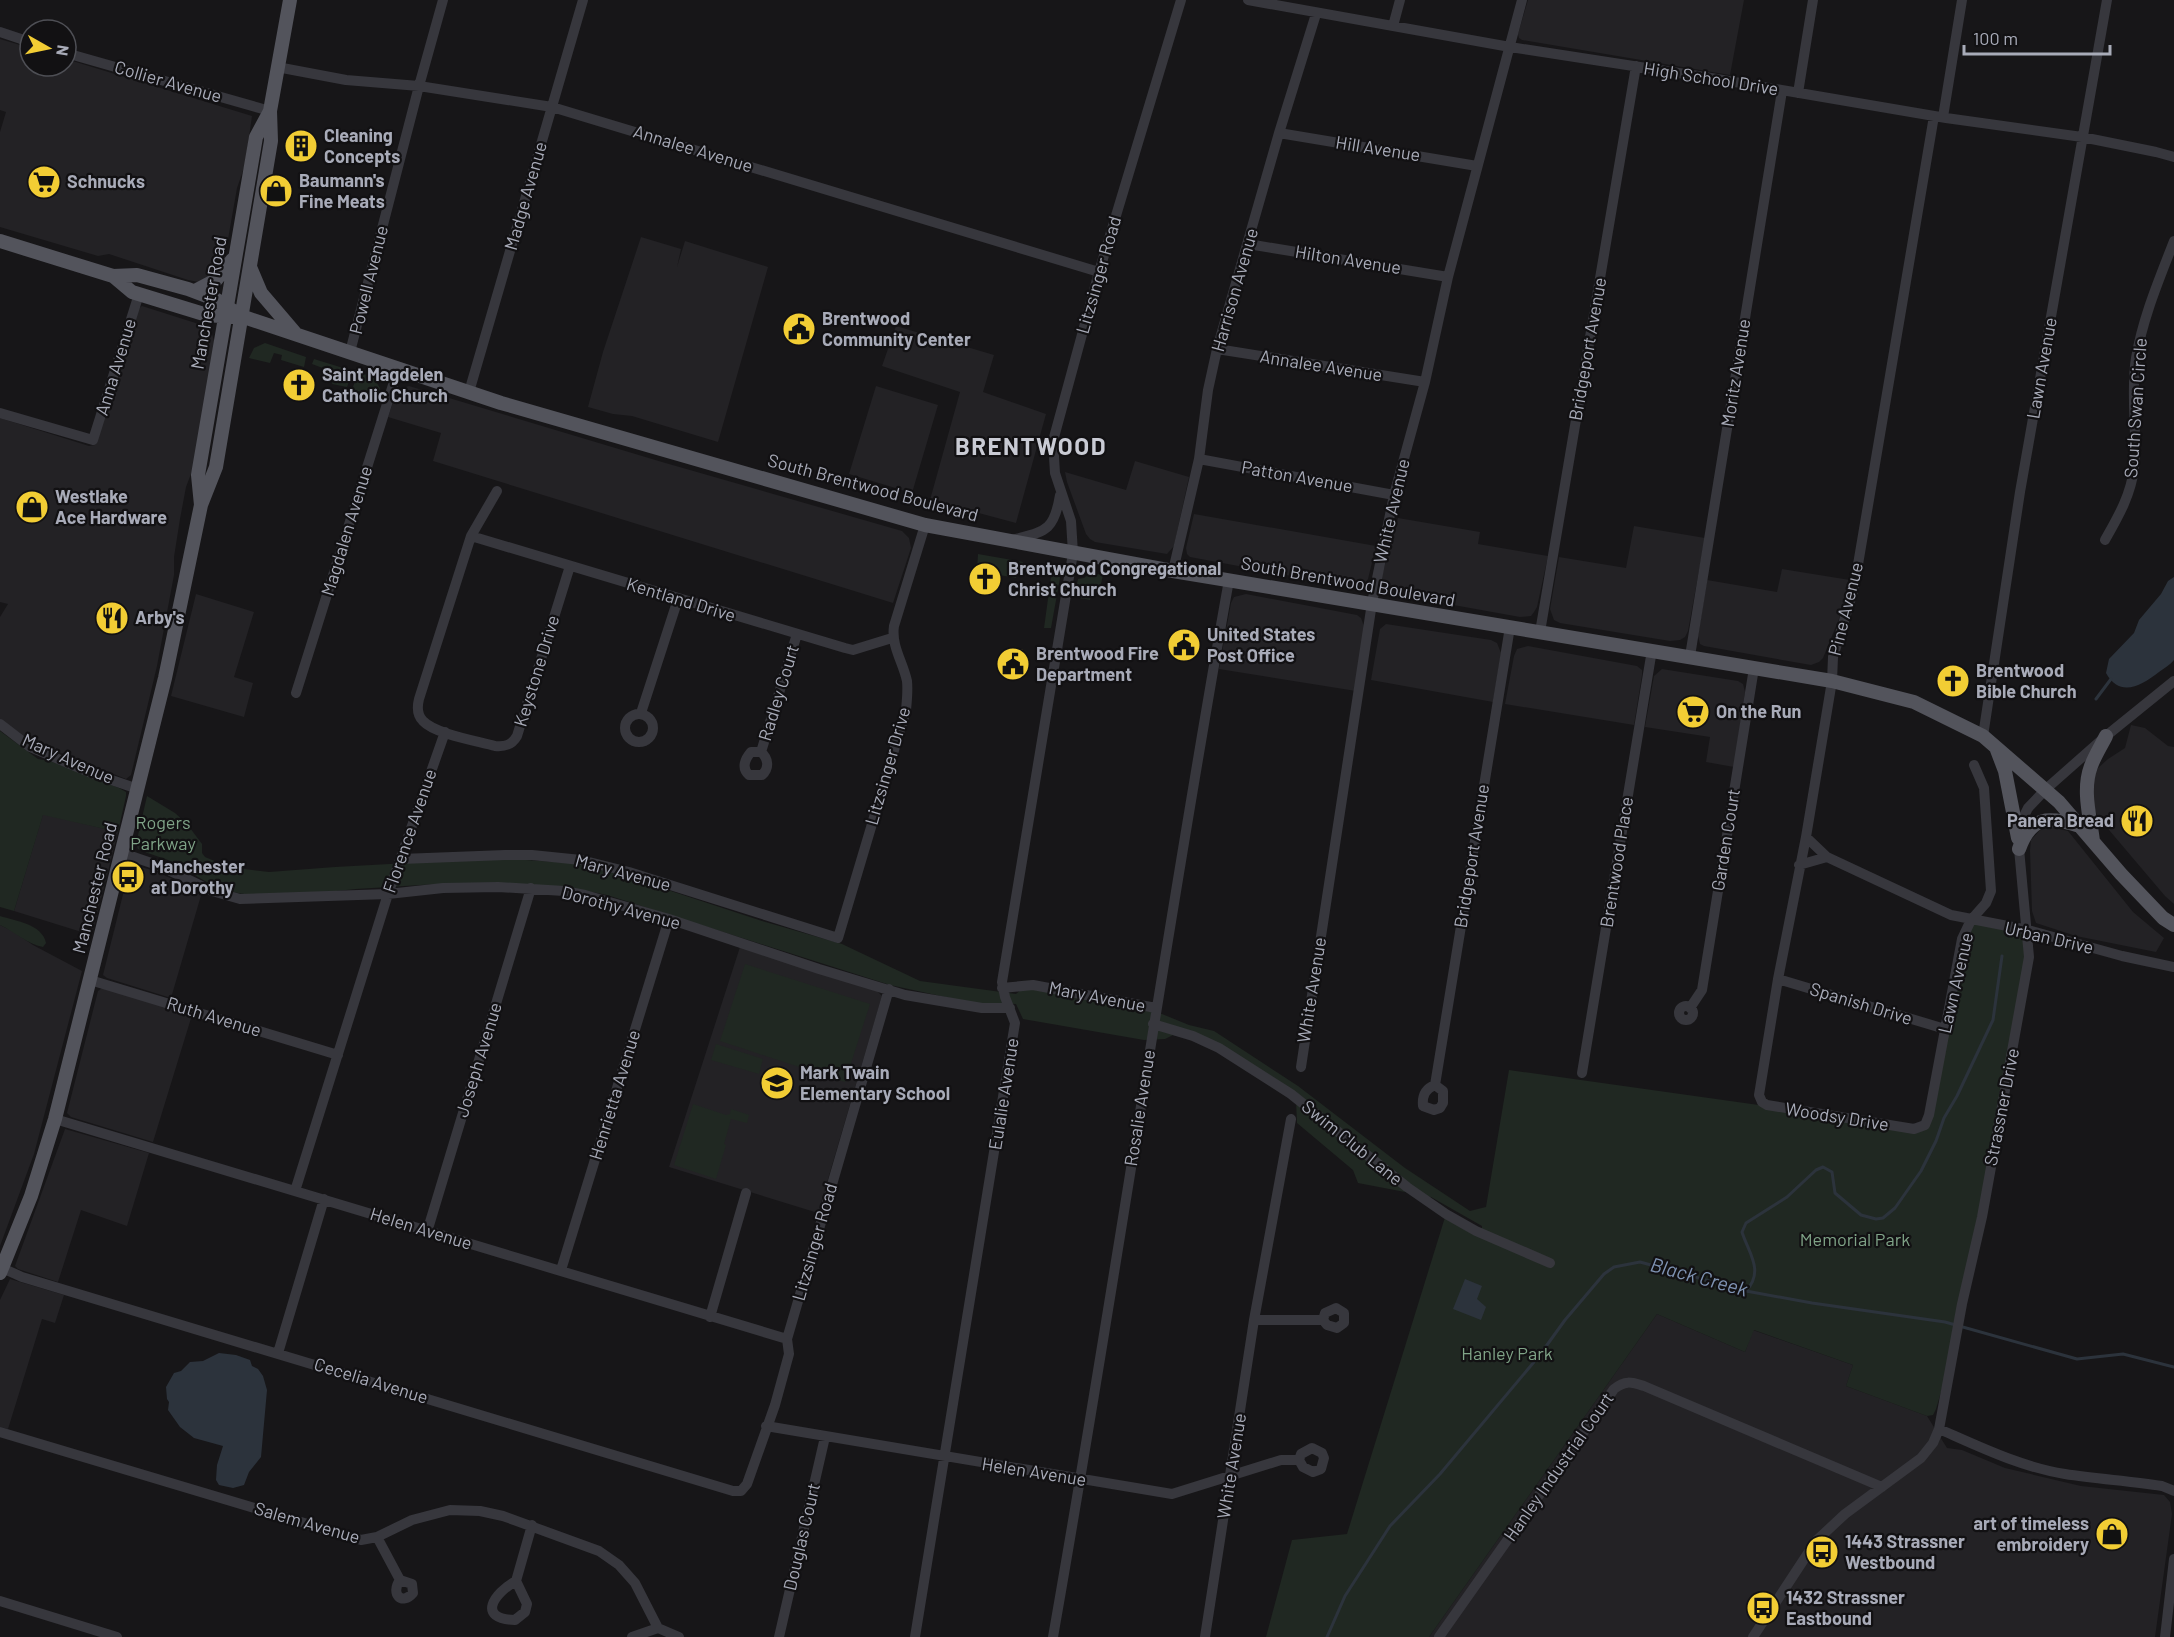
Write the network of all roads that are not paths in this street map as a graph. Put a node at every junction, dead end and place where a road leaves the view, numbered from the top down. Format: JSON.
{"nodes":[{"id":1,"x":290,"y":0,"type":"edge"},
{"id":2,"x":443,"y":0,"type":"edge"},
{"id":3,"x":583,"y":0,"type":"edge"},
{"id":4,"x":1181,"y":0,"type":"edge"},
{"id":5,"x":1248,"y":0,"type":"edge"},
{"id":6,"x":1400,"y":0,"type":"edge"},
{"id":7,"x":1522,"y":0,"type":"edge"},
{"id":8,"x":1813,"y":0,"type":"edge"},
{"id":9,"x":1962,"y":0,"type":"edge"},
{"id":10,"x":2107,"y":0,"type":"edge"},
{"id":11,"x":1316,"y":14,"type":"junction"},
{"id":12,"x":1393,"y":26,"type":"junction"},
{"id":13,"x":0,"y":32,"type":"edge"},
{"id":14,"x":18,"y":38,"type":"edge"},
{"id":15,"x":1510,"y":47,"type":"junction"},
{"id":16,"x":78,"y":56,"type":"edge"},
{"id":17,"x":1636,"y":66,"type":"junction"},
{"id":18,"x":278,"y":68,"type":"junction"},
{"id":19,"x":419,"y":86,"type":"junction"},
{"id":20,"x":1782,"y":91,"type":"junction"},
{"id":21,"x":1798,"y":93,"type":"junction"},
{"id":22,"x":552,"y":107,"type":"junction"},
{"id":23,"x":270,"y":111,"type":"junction"},
{"id":24,"x":1939,"y":117,"type":"junction"},
{"id":25,"x":1279,"y":133,"type":"junction"},
{"id":26,"x":2082,"y":137,"type":"junction"},
{"id":27,"x":2174,"y":157,"type":"edge"},
{"id":28,"x":1477,"y":166,"type":"junction"},
{"id":29,"x":0,"y":241,"type":"edge"},
{"id":30,"x":2174,"y":241,"type":"edge"},
{"id":31,"x":1248,"y":244,"type":"junction"},
{"id":32,"x":235,"y":255,"type":"junction"},
{"id":33,"x":250,"y":267,"type":"junction"},
{"id":34,"x":1099,"y":272,"type":"junction"},
{"id":35,"x":113,"y":276,"type":"junction"},
{"id":36,"x":1448,"y":277,"type":"junction"},
{"id":37,"x":195,"y":291,"type":"junction"},
{"id":38,"x":139,"y":294,"type":"junction"},
{"id":39,"x":225,"y":311,"type":"junction"},
{"id":40,"x":242,"y":316,"type":"junction"},
{"id":41,"x":298,"y":335,"type":"junction"},
{"id":42,"x":1217,"y":349,"type":"junction"},
{"id":43,"x":350,"y":352,"type":"junction"},
{"id":44,"x":398,"y":369,"type":"junction"},
{"id":45,"x":1425,"y":382,"type":"junction"},
{"id":46,"x":469,"y":392,"type":"junction"},
{"id":47,"x":0,"y":412,"type":"edge"},
{"id":48,"x":1199,"y":459,"type":"junction"},
{"id":49,"x":496,"y":490,"type":"dead end"},
{"id":50,"x":1060,"y":492,"type":"junction"},
{"id":51,"x":1394,"y":495,"type":"junction"},
{"id":52,"x":201,"y":505,"type":"junction"},
{"id":53,"x":926,"y":525,"type":"junction"},
{"id":54,"x":471,"y":536,"type":"junction"},
{"id":55,"x":2105,"y":540,"type":"dead end"},
{"id":56,"x":1010,"y":541,"type":"junction"},
{"id":57,"x":1073,"y":553,"type":"junction"},
{"id":58,"x":570,"y":566,"type":"junction"},
{"id":59,"x":1173,"y":571,"type":"junction"},
{"id":60,"x":1229,"y":580,"type":"junction"},
{"id":61,"x":678,"y":599,"type":"junction"},
{"id":62,"x":1372,"y":603,"type":"junction"},
{"id":63,"x":1510,"y":627,"type":"junction"},
{"id":64,"x":1540,"y":632,"type":"junction"},
{"id":65,"x":797,"y":634,"type":"junction"},
{"id":66,"x":892,"y":638,"type":"junction"},
{"id":67,"x":1652,"y":650,"type":"junction"},
{"id":68,"x":1690,"y":656,"type":"junction"},
{"id":69,"x":1754,"y":668,"type":"junction"},
{"id":70,"x":1832,"y":681,"type":"junction"},
{"id":71,"x":2174,"y":681,"type":"edge"},
{"id":72,"x":297,"y":693,"type":"dead end"},
{"id":73,"x":641,"y":713,"type":"dead end"},
{"id":74,"x":0,"y":724,"type":"edge"},
{"id":75,"x":445,"y":732,"type":"junction"},
{"id":76,"x":1983,"y":736,"type":"junction"},
{"id":77,"x":2106,"y":736,"type":"junction"},
{"id":78,"x":1996,"y":748,"type":"junction"},
{"id":79,"x":761,"y":752,"type":"dead end"},
{"id":80,"x":1974,"y":765,"type":"dead end"},
{"id":81,"x":138,"y":789,"type":"junction"},
{"id":82,"x":2046,"y":789,"type":"junction"},
{"id":83,"x":2080,"y":826,"type":"junction"},
{"id":84,"x":1806,"y":837,"type":"junction"},
{"id":85,"x":2093,"y":841,"type":"junction"},
{"id":86,"x":2018,"y":844,"type":"junction"},
{"id":87,"x":122,"y":853,"type":"junction"},
{"id":88,"x":1827,"y":858,"type":"junction"},
{"id":89,"x":401,"y":859,"type":"junction"},
{"id":90,"x":1799,"y":865,"type":"junction"},
{"id":91,"x":531,"y":888,"type":"junction"},
{"id":92,"x":388,"y":894,"type":"junction"},
{"id":93,"x":669,"y":919,"type":"junction"},
{"id":94,"x":1971,"y":920,"type":"junction"},
{"id":95,"x":2174,"y":925,"type":"edge"},
{"id":96,"x":2028,"y":930,"type":"junction"},
{"id":97,"x":838,"y":938,"type":"joint"},
{"id":98,"x":2174,"y":967,"type":"edge"},
{"id":99,"x":1778,"y":979,"type":"junction"},
{"id":100,"x":90,"y":980,"type":"junction"},
{"id":101,"x":1002,"y":987,"type":"junction"},
{"id":102,"x":889,"y":989,"type":"junction"},
{"id":103,"x":1010,"y":1008,"type":"junction"},
{"id":104,"x":1156,"y":1008,"type":"junction"},
{"id":105,"x":1690,"y":1008,"type":"dead end"},
{"id":106,"x":1154,"y":1024,"type":"junction"},
{"id":107,"x":1945,"y":1029,"type":"junction"},
{"id":108,"x":338,"y":1054,"type":"junction"},
{"id":109,"x":1300,"y":1067,"type":"dead end"},
{"id":110,"x":1582,"y":1074,"type":"dead end"},
{"id":111,"x":1435,"y":1085,"type":"dead end"},
{"id":112,"x":1762,"y":1102,"type":"joint"},
{"id":113,"x":55,"y":1119,"type":"junction"},
{"id":114,"x":1291,"y":1119,"type":"dead end"},
{"id":115,"x":1914,"y":1129,"type":"joint"},
{"id":116,"x":295,"y":1191,"type":"junction"},
{"id":117,"x":746,"y":1193,"type":"dead end"},
{"id":118,"x":324,"y":1199,"type":"junction"},
{"id":119,"x":427,"y":1232,"type":"junction"},
{"id":120,"x":1550,"y":1263,"type":"dead end"},
{"id":121,"x":561,"y":1270,"type":"junction"},
{"id":122,"x":1,"y":1271,"type":"edge"},
{"id":123,"x":710,"y":1317,"type":"junction"},
{"id":124,"x":1254,"y":1320,"type":"junction"},
{"id":125,"x":1323,"y":1320,"type":"dead end"},
{"id":126,"x":787,"y":1339,"type":"junction"},
{"id":127,"x":278,"y":1353,"type":"junction"},
{"id":128,"x":766,"y":1426,"type":"junction"},
{"id":129,"x":1939,"y":1430,"type":"junction"},
{"id":130,"x":0,"y":1432,"type":"edge"},
{"id":131,"x":825,"y":1437,"type":"junction"},
{"id":132,"x":945,"y":1457,"type":"junction"},
{"id":133,"x":1299,"y":1460,"type":"dead end"},
{"id":134,"x":1231,"y":1476,"type":"junction"},
{"id":135,"x":1081,"y":1479,"type":"junction"},
{"id":136,"x":1882,"y":1487,"type":"junction"},
{"id":137,"x":741,"y":1491,"type":"joint"},
{"id":138,"x":2174,"y":1491,"type":"edge"},
{"id":139,"x":532,"y":1525,"type":"junction"},
{"id":140,"x":377,"y":1537,"type":"junction"},
{"id":141,"x":2174,"y":1559,"type":"edge"},
{"id":142,"x":400,"y":1580,"type":"dead end"},
{"id":143,"x":516,"y":1581,"type":"dead end"},
{"id":144,"x":0,"y":1601,"type":"edge"},
{"id":145,"x":658,"y":1628,"type":"junction"},
{"id":146,"x":117,"y":1637,"type":"edge"},
{"id":147,"x":632,"y":1637,"type":"edge"},
{"id":148,"x":679,"y":1637,"type":"edge"},
{"id":149,"x":774,"y":1637,"type":"edge"},
{"id":150,"x":779,"y":1637,"type":"edge"},
{"id":151,"x":915,"y":1637,"type":"edge"},
{"id":152,"x":1053,"y":1637,"type":"edge"},
{"id":153,"x":1205,"y":1637,"type":"edge"},
{"id":154,"x":1439,"y":1637,"type":"edge"},
{"id":155,"x":1753,"y":1637,"type":"edge"},
{"id":156,"x":2165,"y":1637,"type":"edge"}],
"edges":[{"from":1,"to":18,"type":"main road","name":"Manchester Road"},
{"from":2,"to":19,"type":"street","name":"Powell Avenue"},
{"from":3,"to":22,"type":"street","name":"Madge Avenue"},
{"from":4,"to":34,"type":"street","name":"Litzsinger Road"},
{"from":5,"to":11,"type":"street","name":"High School Drive"},
{"from":6,"to":12,"type":"street"},
{"from":7,"to":15,"type":"street","name":"White Avenue"},
{"from":8,"to":21,"type":"street"},
{"from":9,"to":24,"type":"street","name":"Pine Avenue"},
{"from":10,"to":26,"type":"street","name":"Lawn Avenue"},
{"from":11,"to":12,"type":"street","name":"High School Drive"},
{"from":11,"to":25,"type":"street","name":"Harrison Avenue"},
{"from":12,"to":15,"type":"street","name":"High School Drive"},
{"from":13,"to":14,"type":"street"},
{"from":15,"to":17,"type":"street","name":"High School Drive"},
{"from":15,"to":28,"type":"street","name":"White Avenue"},
{"from":16,"to":23,"type":"street","name":"Collier Avenue"},
{"from":17,"to":20,"type":"street","name":"High School Drive"},
{"from":17,"to":64,"type":"street","name":"Bridgeport Avenue"},
{"from":18,"to":19,"type":"street","name":"Annalee Avenue"},
{"from":18,"to":23,"type":"main road","name":"Manchester Road"},
{"from":19,"to":22,"type":"street","name":"Annalee Avenue"},
{"from":19,"to":43,"type":"street","name":"Powell Avenue"},
{"from":20,"to":21,"type":"street","name":"High School Drive"},
{"from":20,"to":68,"type":"street","name":"Moritz Avenue"},
{"from":21,"to":24,"type":"street","name":"High School Drive"},
{"from":22,"to":34,"type":"street","name":"Annalee Avenue"},
{"from":22,"to":46,"type":"street","name":"Madge Avenue"},
{"from":23,"to":32,"type":"main road","name":"Manchester Road"},
{"from":23,"to":33,"type":"main road","name":"Manchester Road"},
{"from":24,"to":26,"type":"street","name":"High School Drive"},
{"from":24,"to":70,"type":"street","name":"Pine Avenue"},
{"from":25,"to":28,"type":"street","name":"Hill Avenue"},
{"from":25,"to":31,"type":"street","name":"Harrison Avenue"},
{"from":26,"to":27,"type":"street","name":"High School Drive"},
{"from":26,"to":76,"type":"street","name":"Lawn Avenue"},
{"from":28,"to":36,"type":"street","name":"White Avenue"},
{"from":29,"to":35,"type":"main road","name":"South Brentwood Boulevard"},
{"from":30,"to":55,"type":"street","name":"South Swan Circle"},
{"from":31,"to":36,"type":"street","name":"Hilton Avenue"},
{"from":31,"to":42,"type":"street","name":"Harrison Avenue"},
{"from":32,"to":37,"type":"main road"},
{"from":32,"to":39,"type":"main road","name":"Manchester Road"},
{"from":33,"to":40,"type":"main road","name":"Manchester Road"},
{"from":33,"to":41,"type":"main road"},
{"from":34,"to":50,"type":"street","name":"Litzsinger Road"},
{"from":35,"to":37,"type":"main road","name":"South Brentwood Boulevard"},
{"from":35,"to":38,"type":"main road","name":"South Brentwood Boulevard"},
{"from":36,"to":45,"type":"street","name":"White Avenue"},
{"from":37,"to":39,"type":"main road","name":"South Brentwood Boulevard"},
{"from":38,"to":39,"type":"main road","name":"South Brentwood Boulevard"},
{"from":38,"to":47,"type":"street","name":"Anna Avenue"},
{"from":39,"to":40,"type":"main road","name":"South Brentwood Boulevard"},
{"from":39,"to":52,"type":"main road","name":"Manchester Road"},
{"from":40,"to":41,"type":"main road","name":"South Brentwood Boulevard"},
{"from":40,"to":52,"type":"main road","name":"Manchester Road"},
{"from":41,"to":43,"type":"main road","name":"South Brentwood Boulevard"},
{"from":42,"to":45,"type":"street","name":"Annalee Avenue"},
{"from":42,"to":48,"type":"street","name":"Harrison Avenue"},
{"from":43,"to":44,"type":"main road","name":"South Brentwood Boulevard"},
{"from":44,"to":46,"type":"main road","name":"South Brentwood Boulevard"},
{"from":44,"to":72,"type":"street","name":"Magdalen Avenue"},
{"from":45,"to":51,"type":"street","name":"White Avenue"},
{"from":46,"to":53,"type":"main road","name":"South Brentwood Boulevard"},
{"from":48,"to":51,"type":"street","name":"Patton Avenue"},
{"from":48,"to":59,"type":"street","name":"Harrison Avenue"},
{"from":49,"to":54,"type":"street"},
{"from":50,"to":56,"type":"street"},
{"from":50,"to":57,"type":"street","name":"Litzsinger Road"},
{"from":51,"to":62,"type":"street","name":"White Avenue"},
{"from":52,"to":81,"type":"main road","name":"Manchester Road"},
{"from":53,"to":56,"type":"main road","name":"South Brentwood Boulevard"},
{"from":53,"to":66,"type":"street"},
{"from":54,"to":58,"type":"street","name":"Kentland Drive"},
{"from":54,"to":75,"type":"street"},
{"from":56,"to":57,"type":"main road","name":"South Brentwood Boulevard"},
{"from":57,"to":59,"type":"main road","name":"South Brentwood Boulevard"},
{"from":57,"to":101,"type":"street"},
{"from":58,"to":61,"type":"street","name":"Kentland Drive"},
{"from":58,"to":75,"type":"street","name":"Keystone Drive"},
{"from":59,"to":60,"type":"main road","name":"South Brentwood Boulevard"},
{"from":60,"to":62,"type":"main road","name":"South Brentwood Boulevard"},
{"from":60,"to":104,"type":"street","name":"Rosalie Avenue"},
{"from":61,"to":65,"type":"street","name":"Kentland Drive"},
{"from":61,"to":73,"type":"street"},
{"from":62,"to":63,"type":"main road","name":"South Brentwood Boulevard"},
{"from":62,"to":109,"type":"street","name":"White Avenue"},
{"from":63,"to":64,"type":"main road","name":"South Brentwood Boulevard"},
{"from":63,"to":111,"type":"street","name":"Bridgeport Avenue"},
{"from":64,"to":67,"type":"main road","name":"South Brentwood Boulevard"},
{"from":65,"to":66,"type":"street","name":"Kentland Drive"},
{"from":65,"to":79,"type":"street","name":"Radley Court"},
{"from":66,"to":97,"type":"street","name":"Litzsinger Drive"},
{"from":67,"to":68,"type":"main road","name":"South Brentwood Boulevard"},
{"from":67,"to":110,"type":"street","name":"Brentwood Place"},
{"from":68,"to":69,"type":"main road","name":"South Brentwood Boulevard"},
{"from":69,"to":70,"type":"main road","name":"South Brentwood Boulevard"},
{"from":69,"to":105,"type":"street","name":"Garden Court"},
{"from":70,"to":76,"type":"main road","name":"South Brentwood Boulevard"},
{"from":70,"to":84,"type":"street","name":"Pine Avenue"},
{"from":71,"to":77,"type":"street","name":"Strassner Drive"},
{"from":74,"to":81,"type":"street","name":"Mary Avenue"},
{"from":75,"to":89,"type":"street","name":"Florence Avenue"},
{"from":76,"to":78,"type":"main road","name":"South Brentwood Boulevard"},
{"from":77,"to":82,"type":"street","name":"Strassner Drive"},
{"from":77,"to":85,"type":"main road"},
{"from":78,"to":82,"type":"main road","name":"South Brentwood Boulevard"},
{"from":78,"to":86,"type":"main road"},
{"from":80,"to":94,"type":"street","name":"Lawn Avenue"},
{"from":81,"to":87,"type":"main road","name":"Manchester Road"},
{"from":82,"to":83,"type":"main road","name":"South Brentwood Boulevard"},
{"from":82,"to":86,"type":"street","name":"Strassner Drive"},
{"from":83,"to":85,"type":"main road","name":"South Brentwood Boulevard"},
{"from":83,"to":86,"type":"main road"},
{"from":84,"to":88,"type":"street","name":"Urban Drive"},
{"from":84,"to":90,"type":"street","name":"Pine Avenue"},
{"from":85,"to":95,"type":"main road","name":"South Brentwood Boulevard"},
{"from":86,"to":96,"type":"street","name":"Strassner Drive"},
{"from":87,"to":92,"type":"street","name":"Dorothy Avenue"},
{"from":87,"to":100,"type":"main road","name":"Manchester Road"},
{"from":88,"to":90,"type":"street"},
{"from":88,"to":94,"type":"street","name":"Urban Drive"},
{"from":89,"to":92,"type":"street","name":"Florence Avenue"},
{"from":89,"to":97,"type":"street","name":"Mary Avenue"},
{"from":90,"to":99,"type":"street","name":"Pine Avenue"},
{"from":91,"to":92,"type":"street","name":"Dorothy Avenue"},
{"from":91,"to":93,"type":"street","name":"Dorothy Avenue"},
{"from":91,"to":119,"type":"street","name":"Joseph Avenue"},
{"from":92,"to":108,"type":"street","name":"Florence Avenue"},
{"from":93,"to":102,"type":"street","name":"Dorothy Avenue"},
{"from":93,"to":121,"type":"street","name":"Henrietta Avenue"},
{"from":94,"to":96,"type":"street","name":"Urban Drive"},
{"from":94,"to":107,"type":"street","name":"Lawn Avenue"},
{"from":96,"to":98,"type":"street","name":"Urban Drive"},
{"from":96,"to":129,"type":"street","name":"Strassner Drive"},
{"from":99,"to":107,"type":"street","name":"Spanish Drive"},
{"from":99,"to":112,"type":"street","name":"Pine Avenue"},
{"from":100,"to":108,"type":"street","name":"Ruth Avenue"},
{"from":100,"to":113,"type":"main road","name":"Manchester Road"},
{"from":101,"to":103,"type":"street","name":"Eulalie Avenue"},
{"from":101,"to":104,"type":"street","name":"Mary Avenue"},
{"from":102,"to":103,"type":"street","name":"Dorothy Avenue"},
{"from":102,"to":126,"type":"street","name":"Litzsinger Road"},
{"from":103,"to":132,"type":"street","name":"Eulalie Avenue"},
{"from":104,"to":106,"type":"street","name":"Rosalie Avenue"},
{"from":106,"to":120,"type":"street","name":"Swim Club Lane"},
{"from":106,"to":135,"type":"street","name":"Rosalie Avenue"},
{"from":107,"to":115,"type":"street","name":"Lawn Avenue"},
{"from":108,"to":116,"type":"street","name":"Florence Avenue"},
{"from":112,"to":115,"type":"street","name":"Woodsy Drive"},
{"from":113,"to":116,"type":"street","name":"Helen Avenue"},
{"from":113,"to":122,"type":"main road","name":"Manchester Road"},
{"from":114,"to":124,"type":"street","name":"White Avenue"},
{"from":116,"to":118,"type":"street","name":"Helen Avenue"},
{"from":117,"to":123,"type":"street"},
{"from":118,"to":119,"type":"street","name":"Helen Avenue"},
{"from":118,"to":127,"type":"street"},
{"from":119,"to":121,"type":"street","name":"Helen Avenue"},
{"from":121,"to":123,"type":"street","name":"Helen Avenue"},
{"from":122,"to":127,"type":"street","name":"Cecelia Avenue"},
{"from":123,"to":126,"type":"street","name":"Helen Avenue"},
{"from":124,"to":125,"type":"street"},
{"from":124,"to":134,"type":"street","name":"White Avenue"},
{"from":126,"to":128,"type":"street","name":"Litzsinger Road"},
{"from":127,"to":137,"type":"street","name":"Cecelia Avenue"},
{"from":128,"to":131,"type":"street","name":"Helen Avenue"},
{"from":128,"to":137,"type":"street","name":"Litzsinger Road"},
{"from":129,"to":136,"type":"street"},
{"from":129,"to":138,"type":"street"},
{"from":130,"to":140,"type":"street","name":"Salem Avenue"},
{"from":131,"to":132,"type":"street","name":"Helen Avenue"},
{"from":131,"to":150,"type":"street","name":"Douglas Court"},
{"from":132,"to":135,"type":"street","name":"Helen Avenue"},
{"from":132,"to":151,"type":"street","name":"Eulalie Avenue"},
{"from":133,"to":134,"type":"street","name":"Helen Avenue"},
{"from":134,"to":135,"type":"street","name":"Helen Avenue"},
{"from":134,"to":153,"type":"street","name":"White Avenue"},
{"from":135,"to":152,"type":"street","name":"Rosalie Avenue"},
{"from":136,"to":154,"type":"street","name":"Hanley Industrial Court"},
{"from":136,"to":155,"type":"street"},
{"from":139,"to":140,"type":"street","name":"Salem Avenue"},
{"from":139,"to":143,"type":"street"},
{"from":139,"to":145,"type":"street","name":"Salem Avenue"},
{"from":140,"to":142,"type":"street"},
{"from":141,"to":156,"type":"street"},
{"from":144,"to":146,"type":"street"},
{"from":145,"to":147,"type":"street"},
{"from":145,"to":148,"type":"street"},
{"from":149,"to":150,"type":"street","name":"Douglas Court"}]}
